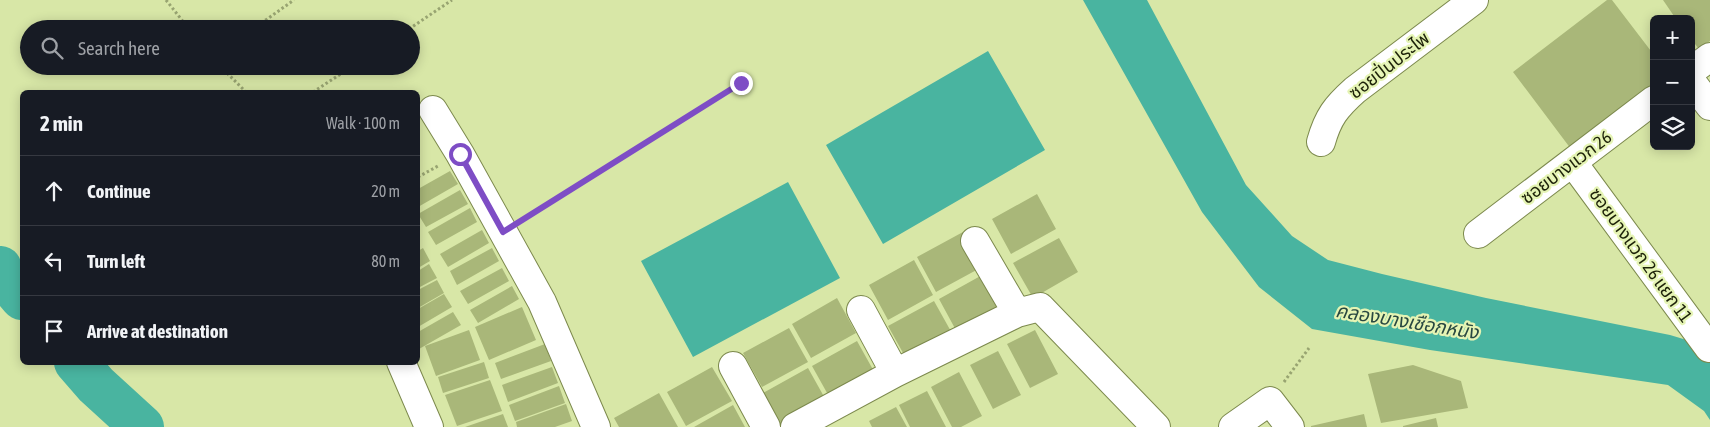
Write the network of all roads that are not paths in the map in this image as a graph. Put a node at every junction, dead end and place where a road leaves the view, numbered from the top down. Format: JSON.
{"nodes":[{"id":1,"x":1474,"y":0,"type":"edge"},
{"id":2,"x":1710,"y":57,"type":"edge"},
{"id":3,"x":1695,"y":68,"type":"edge"},
{"id":4,"x":1695,"y":86,"type":"edge"},
{"id":5,"x":1650,"y":103,"type":"edge"},
{"id":6,"x":1710,"y":106,"type":"edge"},
{"id":7,"x":434,"y":110,"type":"dead end"},
{"id":8,"x":1321,"y":142,"type":"dead end"},
{"id":9,"x":1573,"y":163,"type":"junction"},
{"id":10,"x":1478,"y":234,"type":"dead end"},
{"id":11,"x":975,"y":241,"type":"dead end"},
{"id":12,"x":861,"y":310,"type":"dead end"},
{"id":13,"x":1017,"y":313,"type":"junction"},
{"id":14,"x":1709,"y":348,"type":"dead end"},
{"id":15,"x":402,"y":365,"type":"edge"},
{"id":16,"x":734,"y":366,"type":"dead end"},
{"id":17,"x":894,"y":373,"type":"junction"},
{"id":18,"x":429,"y":427,"type":"edge"},
{"id":19,"x":596,"y":427,"type":"edge"},
{"id":20,"x":766,"y":427,"type":"edge"},
{"id":21,"x":795,"y":427,"type":"edge"},
{"id":22,"x":1156,"y":427,"type":"edge"},
{"id":23,"x":1233,"y":427,"type":"edge"},
{"id":24,"x":1290,"y":427,"type":"edge"}],
"edges":[{"from":1,"to":8,"type":"street","name":"ซอยปิ่นประไพ"},
{"from":2,"to":3,"type":"street"},
{"from":4,"to":6,"type":"street"},
{"from":5,"to":9,"type":"street","name":"ซอยบางแวก 26"},
{"from":7,"to":19,"type":"street"},
{"from":9,"to":10,"type":"street","name":"ซอยบางแวก 26"},
{"from":9,"to":14,"type":"street","name":"ซอยบางแวก 26 แยก 11"},
{"from":11,"to":13,"type":"street"},
{"from":12,"to":17,"type":"street"},
{"from":13,"to":17,"type":"street"},
{"from":13,"to":22,"type":"street"},
{"from":15,"to":18,"type":"street"},
{"from":16,"to":20,"type":"street"},
{"from":17,"to":21,"type":"street"},
{"from":23,"to":24,"type":"street"}]}
